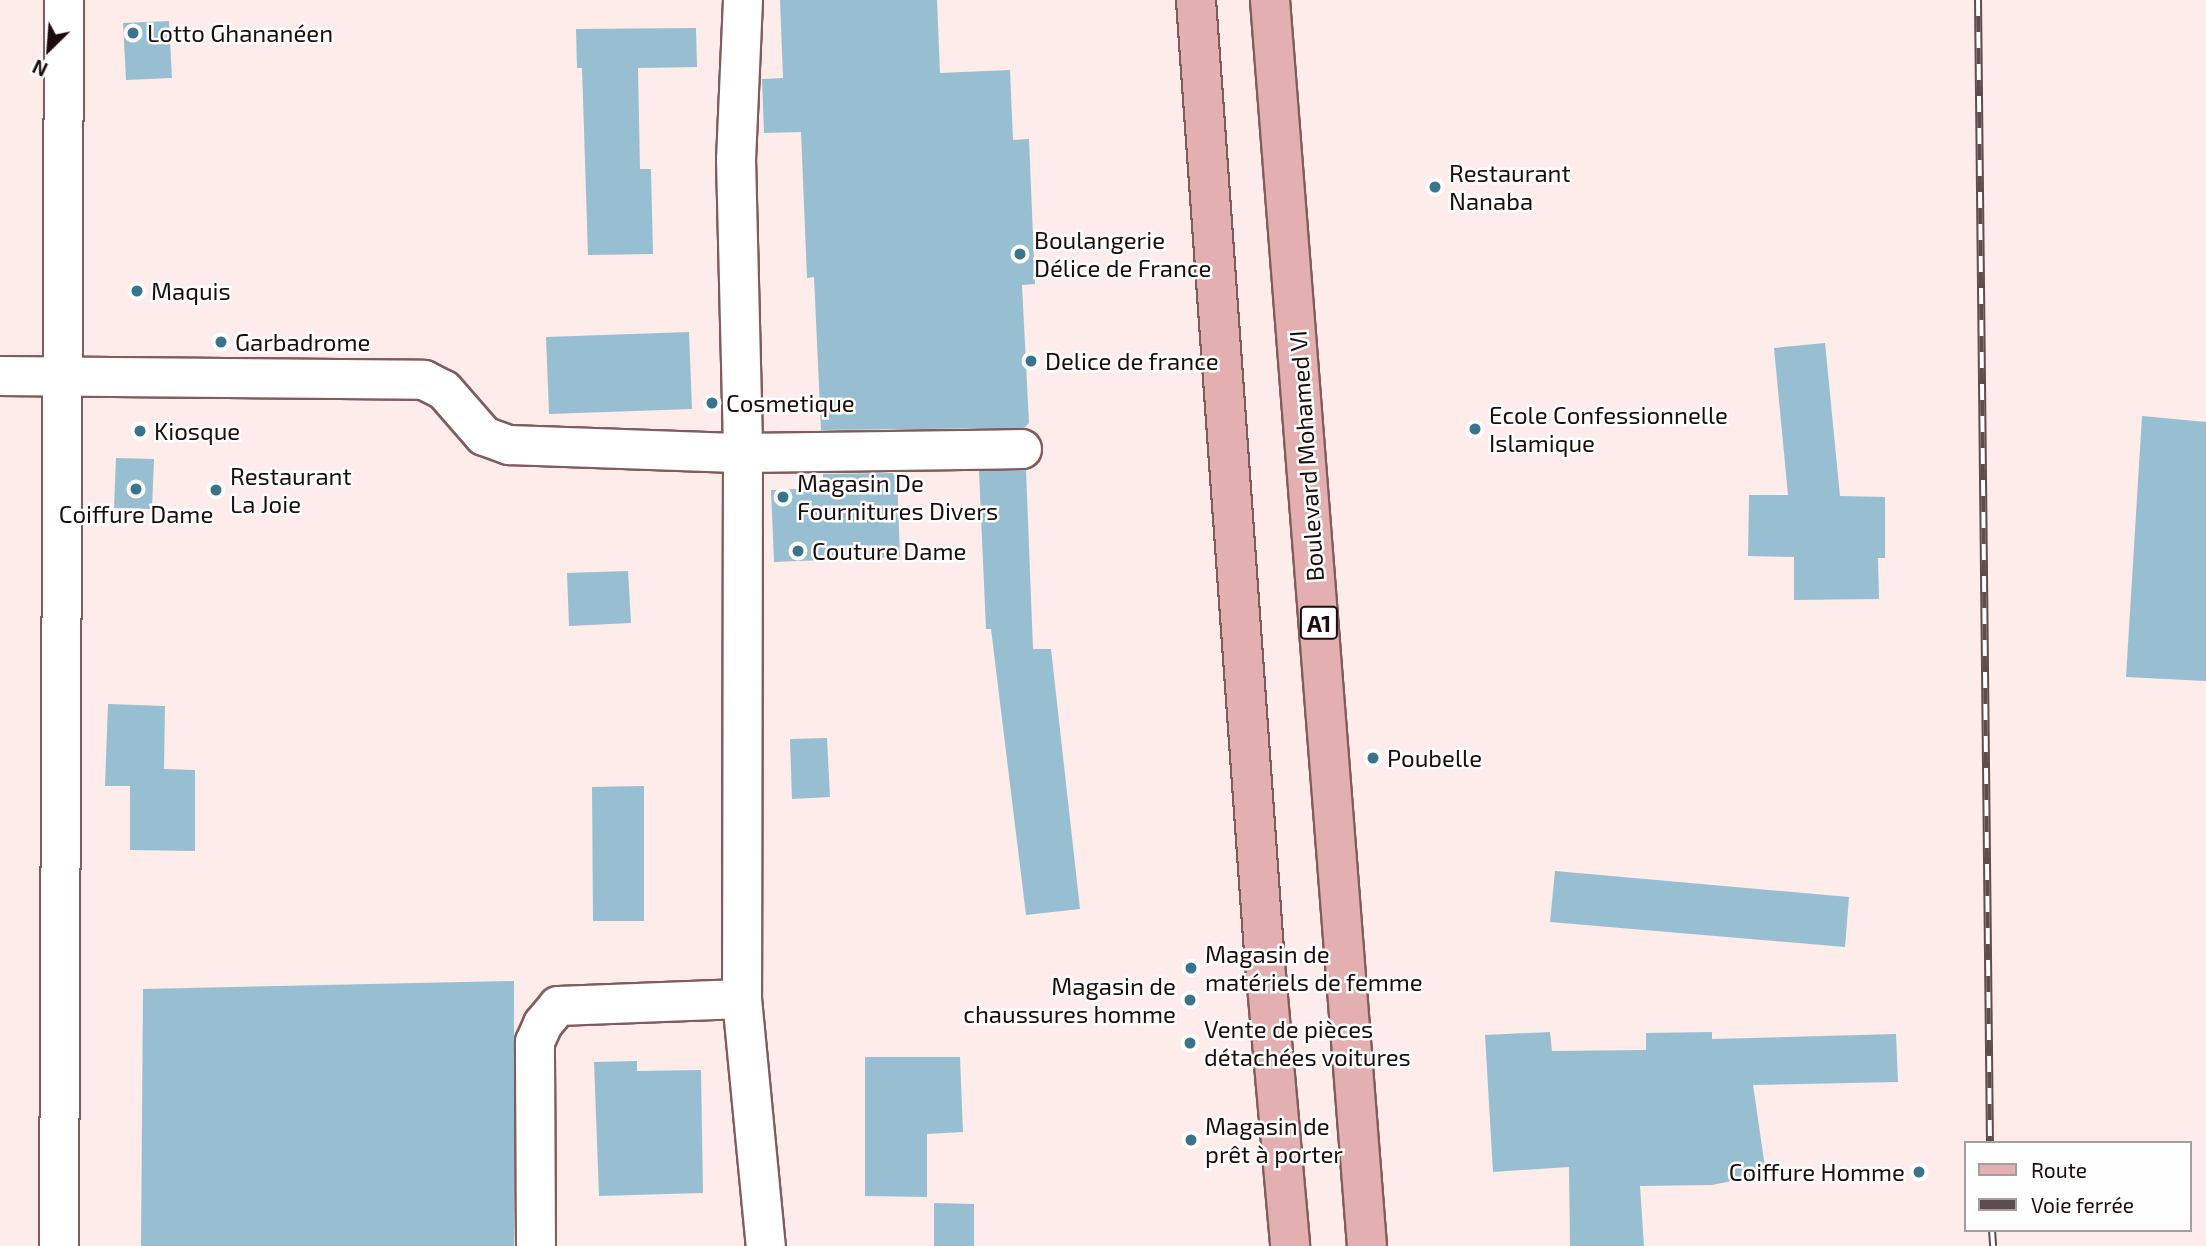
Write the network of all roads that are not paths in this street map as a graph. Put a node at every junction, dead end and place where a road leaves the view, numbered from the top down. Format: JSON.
{"nodes":[{"id":1,"x":64,"y":0,"type":"edge"},
{"id":2,"x":743,"y":0,"type":"edge"},
{"id":3,"x":1196,"y":0,"type":"edge"},
{"id":4,"x":1270,"y":0,"type":"edge"},
{"id":5,"x":65,"y":375,"type":"junction"},
{"id":6,"x":0,"y":376,"type":"edge"},
{"id":7,"x":1022,"y":449,"type":"dead end"},
{"id":8,"x":743,"y":453,"type":"junction"},
{"id":9,"x":742,"y":999,"type":"junction"},
{"id":10,"x":59,"y":1246,"type":"edge"},
{"id":11,"x":536,"y":1246,"type":"edge"},
{"id":12,"x":766,"y":1246,"type":"edge"},
{"id":13,"x":1290,"y":1246,"type":"edge"},
{"id":14,"x":1367,"y":1246,"type":"edge"}],
"edges":[{"from":1,"to":5,"type":"street"},
{"from":2,"to":8,"type":"street"},
{"from":3,"to":13,"type":"main road"},
{"from":4,"to":14,"type":"main road","name":"Boulevard Mohamed VI","number":"A1"},
{"from":5,"to":6,"type":"street"},
{"from":5,"to":8,"type":"street"},
{"from":5,"to":10,"type":"street"},
{"from":7,"to":8,"type":"street"},
{"from":8,"to":9,"type":"street"},
{"from":9,"to":11,"type":"street"},
{"from":9,"to":12,"type":"street"}]}
